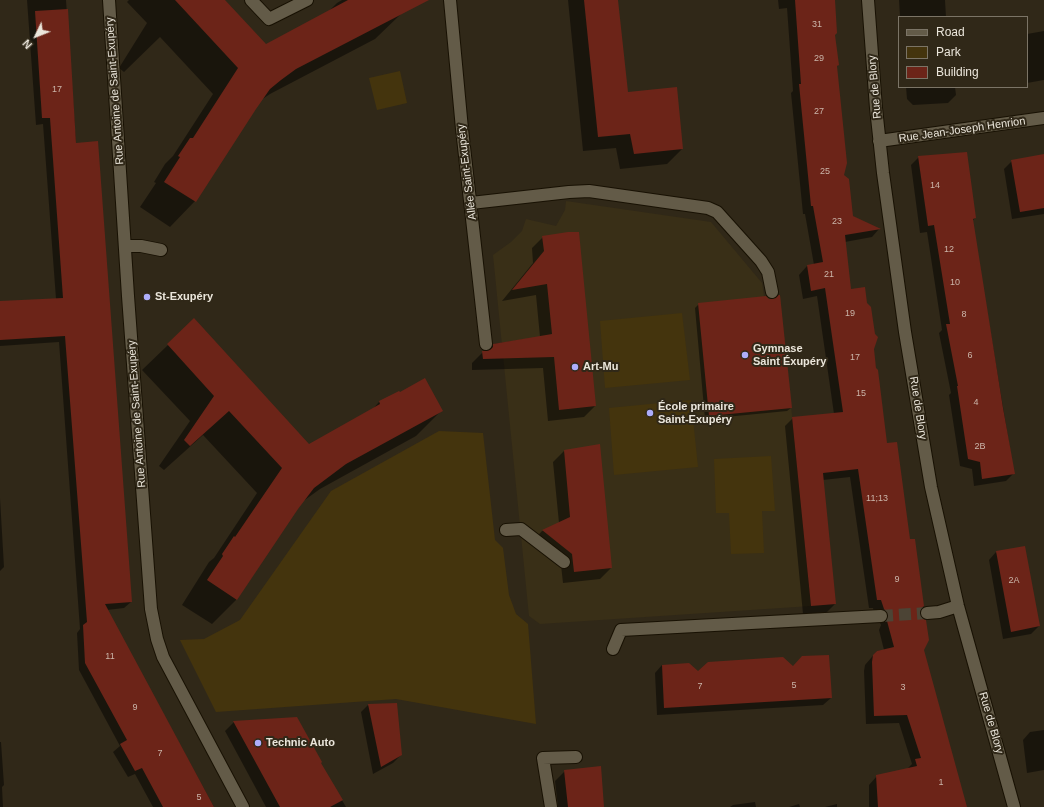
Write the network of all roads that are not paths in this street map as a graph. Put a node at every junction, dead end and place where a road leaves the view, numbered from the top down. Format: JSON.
{"nodes":[{"id":1,"x":109,"y":0,"type":"edge"},
{"id":2,"x":251,"y":0,"type":"edge"},
{"id":3,"x":307,"y":0,"type":"edge"},
{"id":4,"x":450,"y":0,"type":"edge"},
{"id":5,"x":868,"y":0,"type":"edge"},
{"id":6,"x":1044,"y":118,"type":"edge"},
{"id":7,"x":879,"y":141,"type":"junction"},
{"id":8,"x":471,"y":202,"type":"junction"},
{"id":9,"x":125,"y":246,"type":"junction"},
{"id":10,"x":161,"y":250,"type":"dead end"},
{"id":11,"x":772,"y":292,"type":"dead end"},
{"id":12,"x":486,"y":344,"type":"dead end"},
{"id":13,"x":506,"y":530,"type":"dead end"},
{"id":14,"x":564,"y":562,"type":"dead end"},
{"id":15,"x":958,"y":606,"type":"junction"},
{"id":16,"x":927,"y":613,"type":"tunnel mouth"},
{"id":17,"x":881,"y":616,"type":"tunnel mouth"},
{"id":18,"x":613,"y":649,"type":"dead end"},
{"id":19,"x":576,"y":757,"type":"dead end"},
{"id":20,"x":244,"y":807,"type":"edge"},
{"id":21,"x":551,"y":807,"type":"edge"},
{"id":22,"x":1014,"y":807,"type":"edge"}],
"edges":[{"from":1,"to":9,"type":"street","name":"Rue Antoine de Saint-Exupéry"},
{"from":2,"to":3,"type":"street"},
{"from":4,"to":8,"type":"street","name":"Allée Saint-Exupéry"},
{"from":5,"to":7,"type":"street","name":"Rue de Blory"},
{"from":6,"to":7,"type":"street","name":"Rue Jean-Joseph Henrion"},
{"from":7,"to":15,"type":"street","name":"Rue de Blory"},
{"from":8,"to":11,"type":"street"},
{"from":8,"to":12,"type":"street","name":"Allée Saint-Exupéry"},
{"from":9,"to":10,"type":"street"},
{"from":9,"to":20,"type":"street","name":"Rue Antoine de Saint-Exupéry"},
{"from":13,"to":14,"type":"street"},
{"from":15,"to":16,"type":"street"},
{"from":15,"to":22,"type":"street","name":"Rue de Blory"},
{"from":17,"to":18,"type":"street"},
{"from":19,"to":21,"type":"street"}]}
